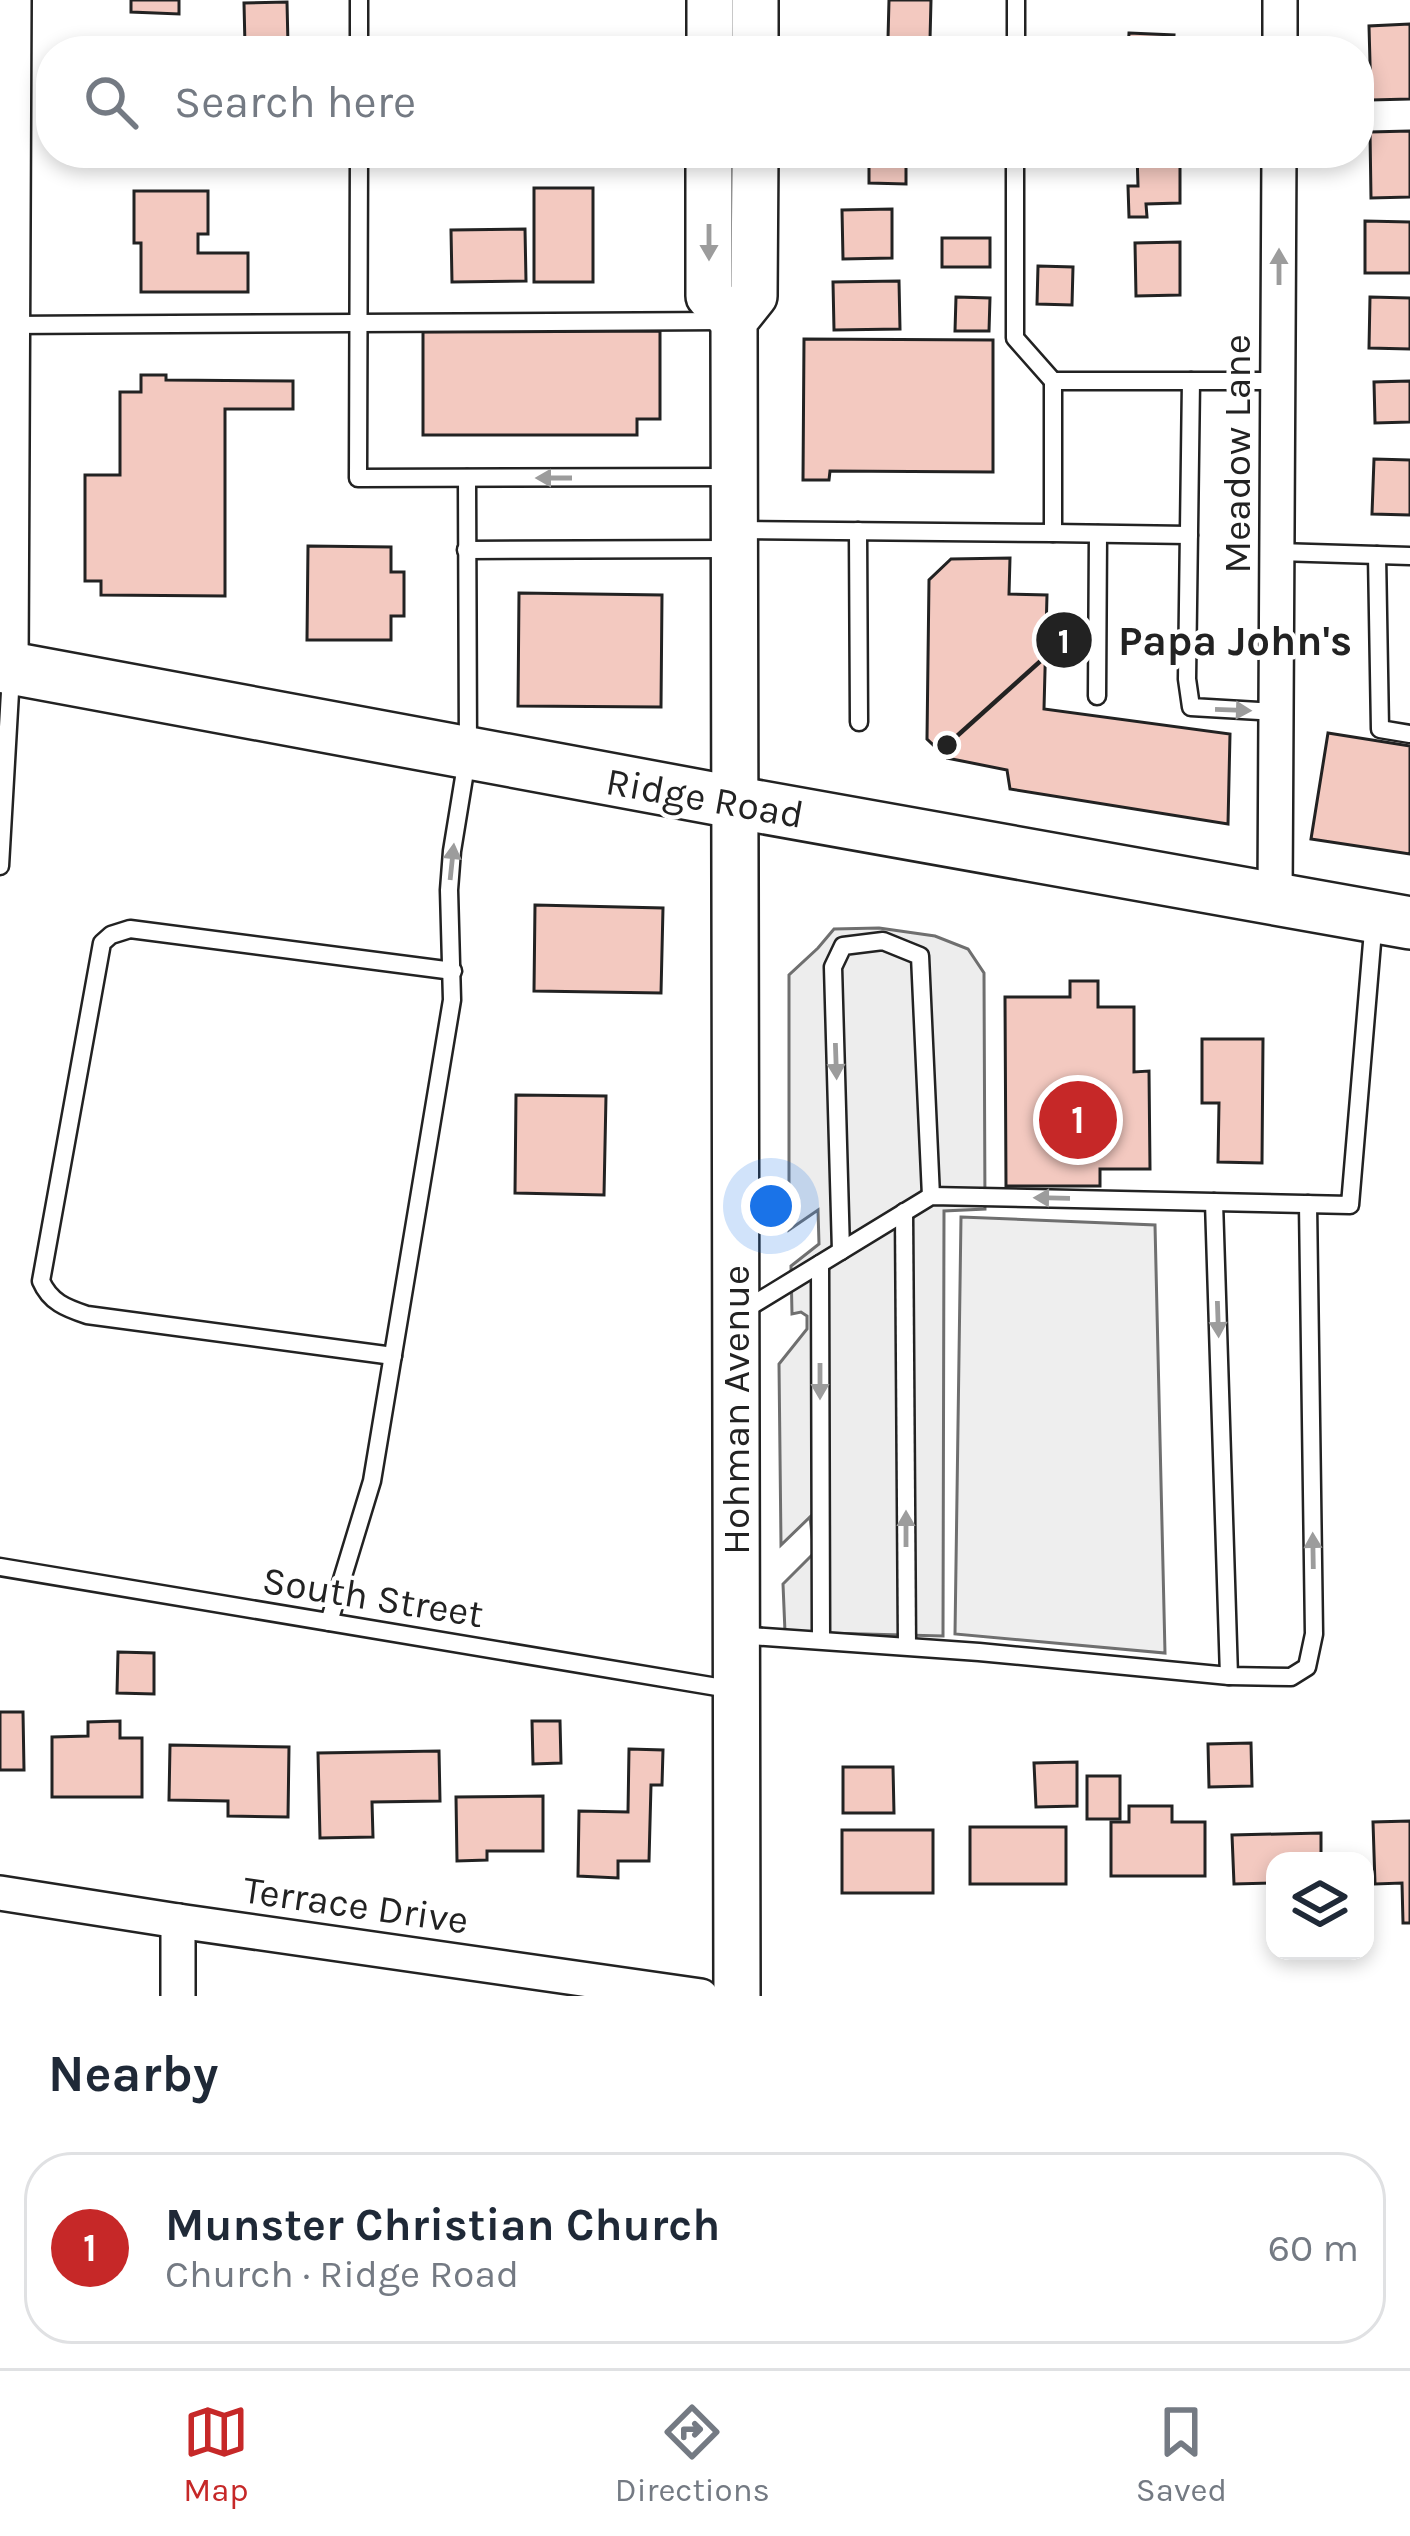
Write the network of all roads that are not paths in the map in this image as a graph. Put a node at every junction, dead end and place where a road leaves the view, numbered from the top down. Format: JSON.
{"nodes":[{"id":1,"x":14,"y":0,"type":"edge"},
{"id":2,"x":359,"y":0,"type":"edge"},
{"id":3,"x":710,"y":0,"type":"edge"},
{"id":4,"x":755,"y":0,"type":"edge"},
{"id":5,"x":1016,"y":0,"type":"edge"},
{"id":6,"x":1280,"y":0,"type":"edge"},
{"id":7,"x":359,"y":36,"type":"edge"},
{"id":8,"x":710,"y":36,"type":"edge"},
{"id":9,"x":755,"y":36,"type":"edge"},
{"id":10,"x":1016,"y":36,"type":"edge"},
{"id":11,"x":1280,"y":36,"type":"edge"},
{"id":12,"x":359,"y":168,"type":"edge"},
{"id":13,"x":709,"y":168,"type":"edge"},
{"id":14,"x":754,"y":168,"type":"edge"},
{"id":15,"x":1016,"y":168,"type":"edge"},
{"id":16,"x":1280,"y":168,"type":"edge"},
{"id":17,"x":734,"y":321,"type":"junction"},
{"id":18,"x":358,"y":323,"type":"junction"},
{"id":19,"x":6,"y":325,"type":"edge"},
{"id":20,"x":1053,"y":381,"type":"junction"},
{"id":21,"x":1191,"y":381,"type":"junction"},
{"id":22,"x":1279,"y":381,"type":"junction"},
{"id":23,"x":734,"y":477,"type":"junction"},
{"id":24,"x":467,"y":478,"type":"junction"},
{"id":25,"x":858,"y":531,"type":"junction"},
{"id":26,"x":1053,"y":533,"type":"junction"},
{"id":27,"x":1097,"y":534,"type":"junction"},
{"id":28,"x":1189,"y":536,"type":"junction"},
{"id":29,"x":734,"y":540,"type":"junction"},
{"id":30,"x":466,"y":550,"type":"junction"},
{"id":31,"x":1278,"y":552,"type":"junction"},
{"id":32,"x":1377,"y":555,"type":"junction"},
{"id":33,"x":1410,"y":556,"type":"edge"},
{"id":34,"x":6,"y":667,"type":"edge"},
{"id":35,"x":1097,"y":696,"type":"dead end"},
{"id":36,"x":1276,"y":712,"type":"junction"},
{"id":37,"x":859,"y":722,"type":"dead end"},
{"id":38,"x":1410,"y":734,"type":"edge"},
{"id":39,"x":468,"y":753,"type":"junction"},
{"id":40,"x":733,"y":802,"type":"junction"},
{"id":41,"x":0,"y":866,"type":"edge"},
{"id":42,"x":1275,"y":900,"type":"junction"},
{"id":43,"x":1392,"y":920,"type":"edge"},
{"id":44,"x":453,"y":971,"type":"junction"},
{"id":45,"x":931,"y":1196,"type":"junction"},
{"id":46,"x":1214,"y":1202,"type":"junction"},
{"id":47,"x":1308,"y":1204,"type":"junction"},
{"id":48,"x":904,"y":1212,"type":"junction"},
{"id":49,"x":841,"y":1251,"type":"junction"},
{"id":50,"x":820,"y":1264,"type":"junction"},
{"id":51,"x":735,"y":1316,"type":"junction"},
{"id":52,"x":393,"y":1356,"type":"junction"},
{"id":53,"x":0,"y":1567,"type":"edge"},
{"id":54,"x":328,"y":1622,"type":"junction"},
{"id":55,"x":736,"y":1635,"type":"junction"},
{"id":56,"x":821,"y":1640,"type":"junction"},
{"id":57,"x":908,"y":1646,"type":"junction"},
{"id":58,"x":1229,"y":1676,"type":"junction"},
{"id":59,"x":736,"y":1690,"type":"junction"},
{"id":60,"x":0,"y":1892,"type":"edge"},
{"id":61,"x":178,"y":1922,"type":"junction"},
{"id":62,"x":178,"y":1996,"type":"edge"},
{"id":63,"x":701,"y":1996,"type":"edge"},
{"id":64,"x":737,"y":1996,"type":"edge"}],
"edges":[{"from":1,"to":19,"type":"street"},
{"from":2,"to":7,"type":"lane"},
{"from":3,"to":8,"type":"street"},
{"from":4,"to":9,"type":"street"},
{"from":5,"to":10,"type":"lane"},
{"from":6,"to":11,"type":"street"},
{"from":12,"to":18,"type":"lane"},
{"from":13,"to":17,"type":"street","name":"Hohman Avenue","one_way":true},
{"from":14,"to":17,"type":"street","name":"Hohman Avenue"},
{"from":15,"to":20,"type":"lane"},
{"from":22,"to":16,"type":"street","name":"Meadow Lane","one_way":true},
{"from":17,"to":18,"type":"lane"},
{"from":17,"to":23,"type":"street","name":"Hohman Avenue"},
{"from":18,"to":19,"type":"lane"},
{"from":18,"to":24,"type":"lane"},
{"from":19,"to":34,"type":"street"},
{"from":20,"to":21,"type":"lane"},
{"from":20,"to":26,"type":"lane"},
{"from":21,"to":22,"type":"lane"},
{"from":21,"to":28,"type":"lane"},
{"from":22,"to":31,"type":"street","name":"Meadow Lane"},
{"from":23,"to":24,"type":"lane","one_way":true},
{"from":23,"to":29,"type":"street","name":"Hohman Avenue"},
{"from":24,"to":30,"type":"lane"},
{"from":25,"to":26,"type":"lane"},
{"from":25,"to":29,"type":"lane"},
{"from":25,"to":37,"type":"lane"},
{"from":26,"to":27,"type":"lane"},
{"from":27,"to":28,"type":"lane"},
{"from":27,"to":35,"type":"lane"},
{"from":28,"to":36,"type":"lane","one_way":true},
{"from":29,"to":30,"type":"lane"},
{"from":29,"to":40,"type":"street","name":"Hohman Avenue"},
{"from":30,"to":39,"type":"lane"},
{"from":31,"to":32,"type":"lane"},
{"from":31,"to":36,"type":"street","name":"Meadow Lane"},
{"from":32,"to":33,"type":"lane"},
{"from":32,"to":38,"type":"lane"},
{"from":34,"to":39,"type":"main road","name":"Ridge Road"},
{"from":34,"to":41,"type":"lane"},
{"from":36,"to":42,"type":"street","name":"Meadow Lane"},
{"from":39,"to":40,"type":"main road","name":"Ridge Road"},
{"from":44,"to":39,"type":"lane","one_way":true},
{"from":40,"to":42,"type":"main road","name":"Ridge Road"},
{"from":40,"to":51,"type":"street","name":"Hohman Avenue"},
{"from":42,"to":43,"type":"main road","name":"Ridge Road"},
{"from":43,"to":47,"type":"lane"},
{"from":44,"to":52,"type":"lane"},
{"from":44,"to":52,"type":"lane"},
{"from":46,"to":45,"type":"lane","one_way":true},
{"from":45,"to":48,"type":"lane"},
{"from":45,"to":49,"type":"lane","one_way":true},
{"from":46,"to":47,"type":"lane"},
{"from":46,"to":58,"type":"lane","one_way":true},
{"from":58,"to":47,"type":"lane","one_way":true},
{"from":48,"to":49,"type":"lane"},
{"from":57,"to":48,"type":"lane","one_way":true},
{"from":49,"to":50,"type":"lane"},
{"from":50,"to":51,"type":"lane"},
{"from":50,"to":56,"type":"lane","one_way":true},
{"from":51,"to":55,"type":"street","name":"Hohman Avenue"},
{"from":52,"to":54,"type":"lane"},
{"from":53,"to":54,"type":"lane","name":"South Street"},
{"from":54,"to":59,"type":"lane","name":"South Street"},
{"from":55,"to":56,"type":"lane"},
{"from":55,"to":59,"type":"street","name":"Hohman Avenue"},
{"from":56,"to":57,"type":"lane"},
{"from":57,"to":58,"type":"lane"},
{"from":59,"to":64,"type":"street","name":"Hohman Avenue"},
{"from":60,"to":61,"type":"street","name":"Terrace Drive"},
{"from":61,"to":62,"type":"street"},
{"from":61,"to":63,"type":"street","name":"Terrace Drive"}]}
